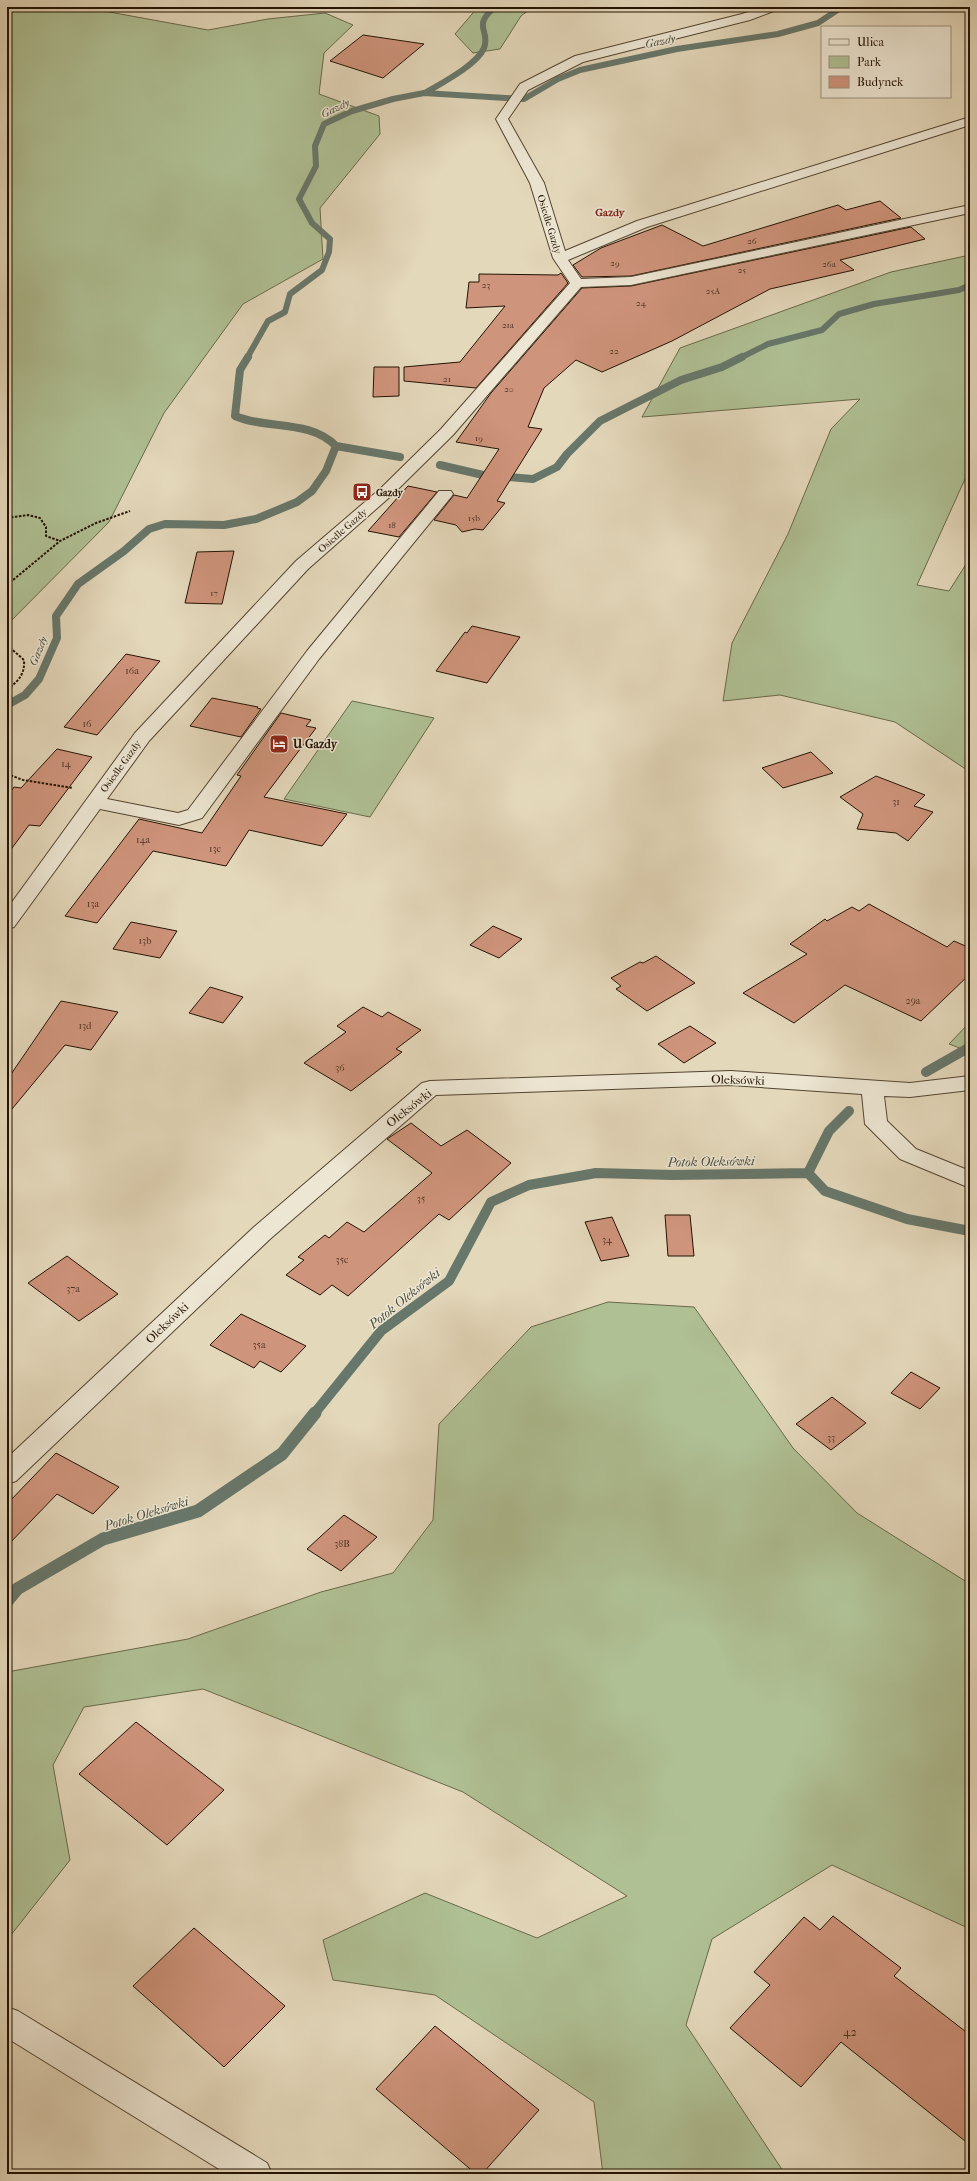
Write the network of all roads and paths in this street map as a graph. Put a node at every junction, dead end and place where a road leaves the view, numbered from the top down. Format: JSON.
{"nodes":[{"id":1,"x":775,"y":7,"type":"edge"},
{"id":2,"x":970,"y":121,"type":"edge"},
{"id":3,"x":970,"y":209,"type":"edge"},
{"id":4,"x":560,"y":258,"type":"junction"},
{"id":5,"x":578,"y":284,"type":"junction"},
{"id":6,"x":445,"y":494,"type":"dead end"},
{"id":7,"x":130,"y":511,"type":"dead end"},
{"id":8,"x":7,"y":518,"type":"edge"},
{"id":9,"x":60,"y":541,"type":"junction"},
{"id":10,"x":7,"y":585,"type":"edge"},
{"id":11,"x":7,"y":645,"type":"edge"},
{"id":12,"x":7,"y":690,"type":"edge"},
{"id":13,"x":7,"y":774,"type":"edge"},
{"id":14,"x":95,"y":802,"type":"junction"},
{"id":15,"x":7,"y":923,"type":"edge"},
{"id":16,"x":970,"y":1083,"type":"edge"},
{"id":17,"x":872,"y":1087,"type":"junction"},
{"id":18,"x":970,"y":1180,"type":"edge"},
{"id":19,"x":7,"y":1474,"type":"edge"},
{"id":20,"x":7,"y":2021,"type":"edge"},
{"id":21,"x":256,"y":2174,"type":"edge"}],
"edges":[{"from":1,"to":4,"type":"street","name":"Osiedle Gazdy"},
{"from":2,"to":4,"type":"street"},
{"from":3,"to":5,"type":"street"},
{"from":4,"to":5,"type":"street","name":"Osiedle Gazdy"},
{"from":5,"to":14,"type":"street","name":"Osiedle Gazdy"},
{"from":6,"to":14,"type":"street"},
{"from":7,"to":9,"type":"path"},
{"from":8,"to":9,"type":"path"},
{"from":9,"to":10,"type":"path"},
{"from":11,"to":12,"type":"path"},
{"from":13,"to":14,"type":"path"},
{"from":14,"to":15,"type":"street","name":"Osiedle Gazdy"},
{"from":16,"to":17,"type":"street","name":"Oleksówki"},
{"from":17,"to":18,"type":"street"},
{"from":17,"to":19,"type":"street","name":"Oleksówki"},
{"from":20,"to":21,"type":"street"}]}
